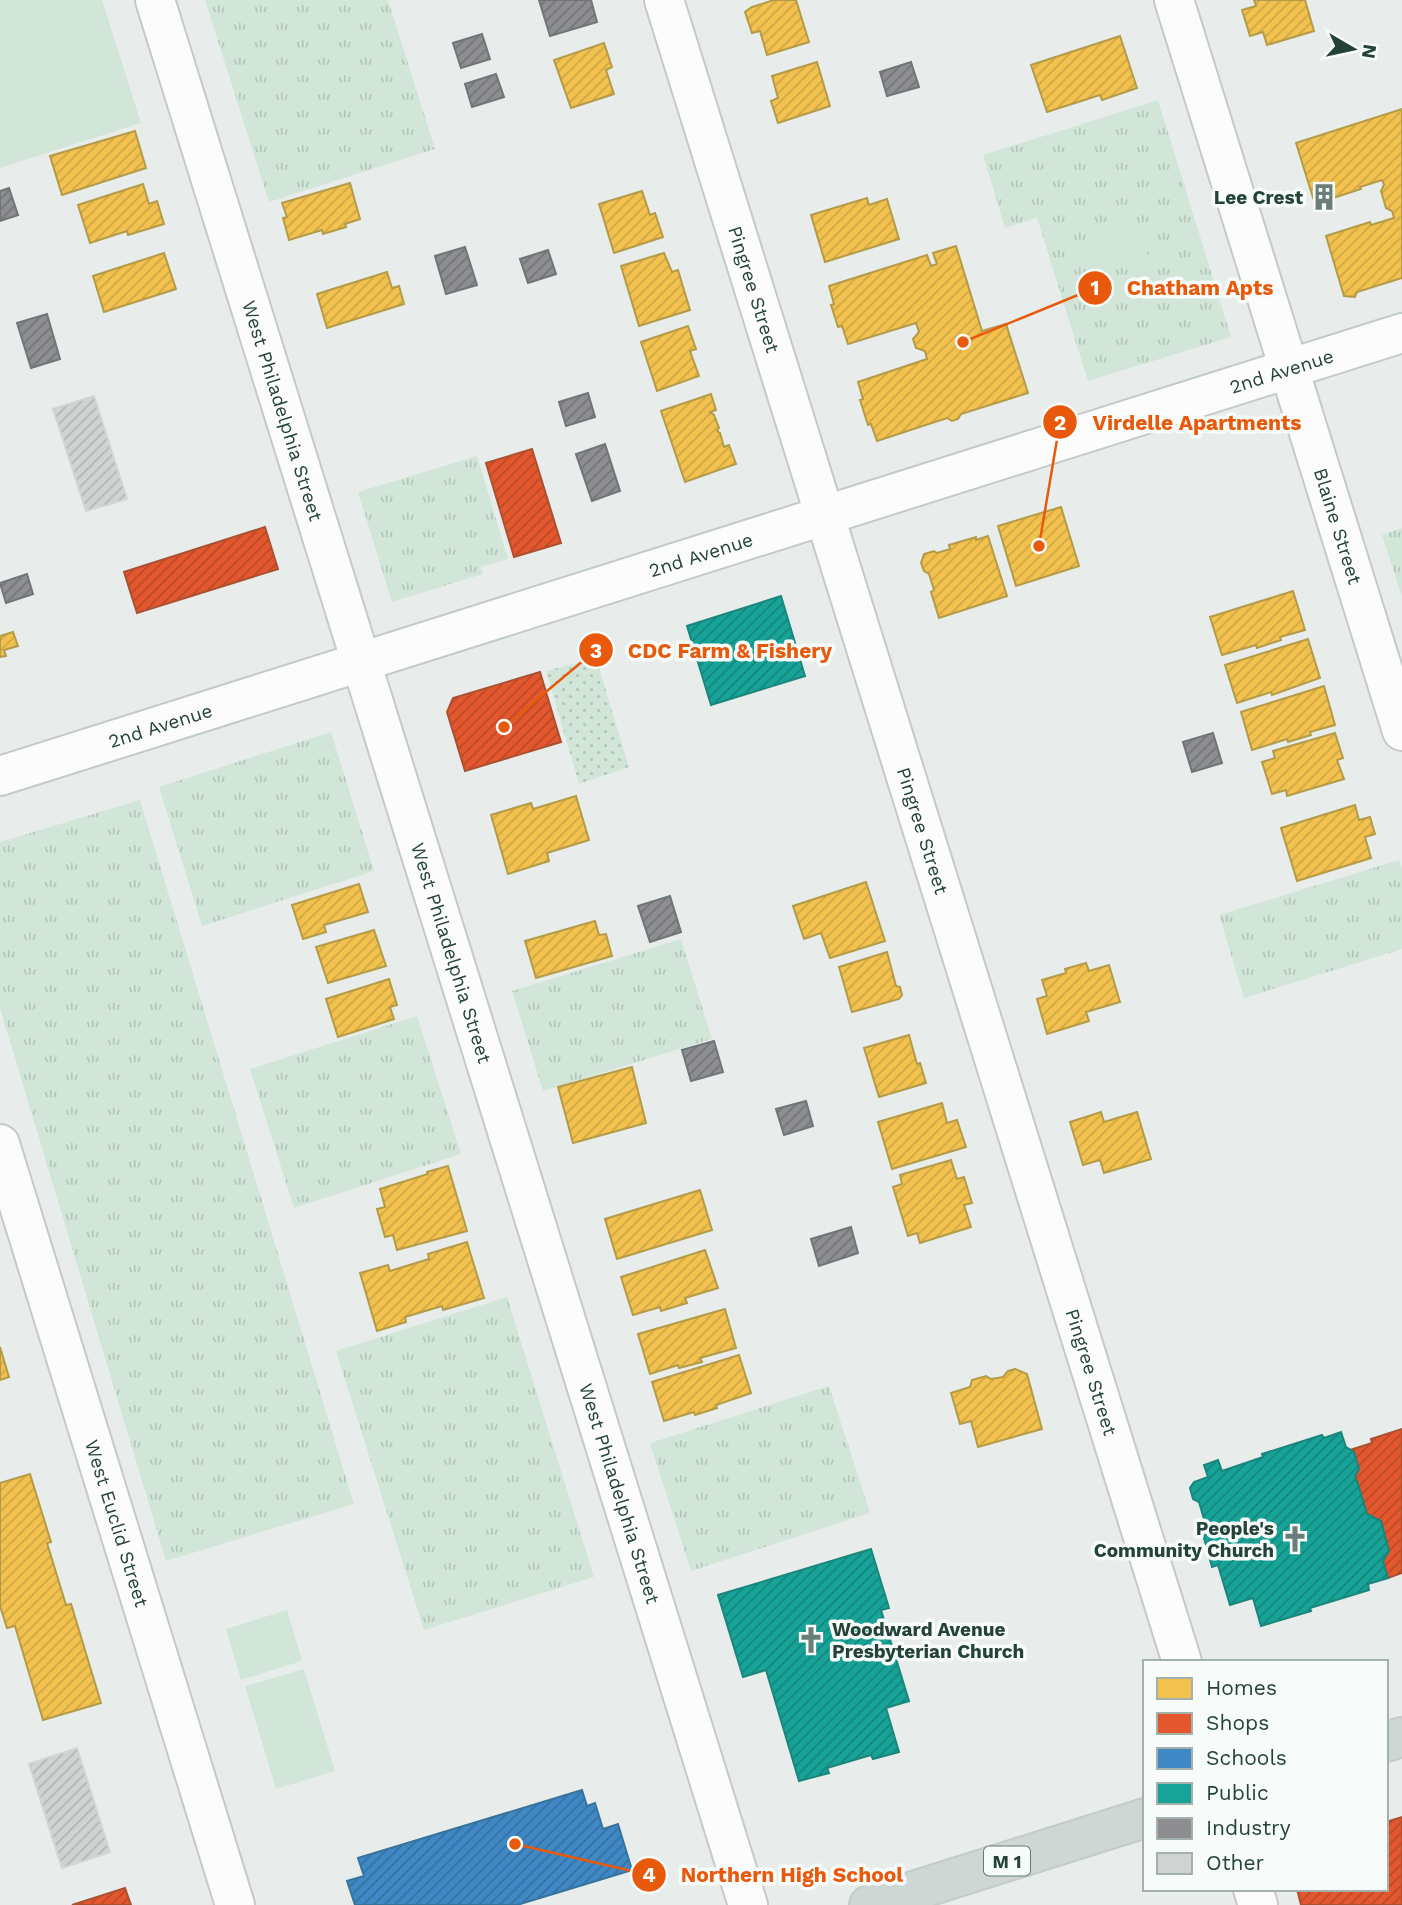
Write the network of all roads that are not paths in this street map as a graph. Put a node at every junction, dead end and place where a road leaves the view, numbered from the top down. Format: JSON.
{"nodes":[{"id":1,"x":155,"y":0,"type":"edge"},
{"id":2,"x":664,"y":0,"type":"edge"},
{"id":3,"x":1174,"y":0,"type":"edge"},
{"id":4,"x":1402,"y":333,"type":"edge"},
{"id":5,"x":1289,"y":369,"type":"junction"},
{"id":6,"x":824,"y":515,"type":"junction"},
{"id":7,"x":360,"y":662,"type":"junction"},
{"id":8,"x":1402,"y":731,"type":"edge"},
{"id":9,"x":0,"y":776,"type":"edge"},
{"id":10,"x":0,"y":1144,"type":"edge"},
{"id":11,"x":1181,"y":1660,"type":"edge"},
{"id":12,"x":1143,"y":1819,"type":"edge"},
{"id":13,"x":235,"y":1905,"type":"edge"},
{"id":14,"x":748,"y":1905,"type":"edge"},
{"id":15,"x":869,"y":1905,"type":"edge"}],
"edges":[{"from":1,"to":7,"type":"street","name":"West Philadelphia Street"},
{"from":2,"to":6,"type":"street","name":"Pingree Street"},
{"from":3,"to":5,"type":"street","name":"Blaine Street"},
{"from":4,"to":5,"type":"street","name":"2nd Avenue"},
{"from":5,"to":6,"type":"street","name":"2nd Avenue"},
{"from":5,"to":8,"type":"street","name":"Blaine Street"},
{"from":6,"to":7,"type":"street","name":"2nd Avenue"},
{"from":6,"to":11,"type":"street","name":"Pingree Street"},
{"from":7,"to":9,"type":"street","name":"2nd Avenue"},
{"from":7,"to":14,"type":"street","name":"West Philadelphia Street"},
{"from":10,"to":13,"type":"street","name":"West Euclid Street"},
{"from":12,"to":15,"type":"main road","number":"M 1"}]}
